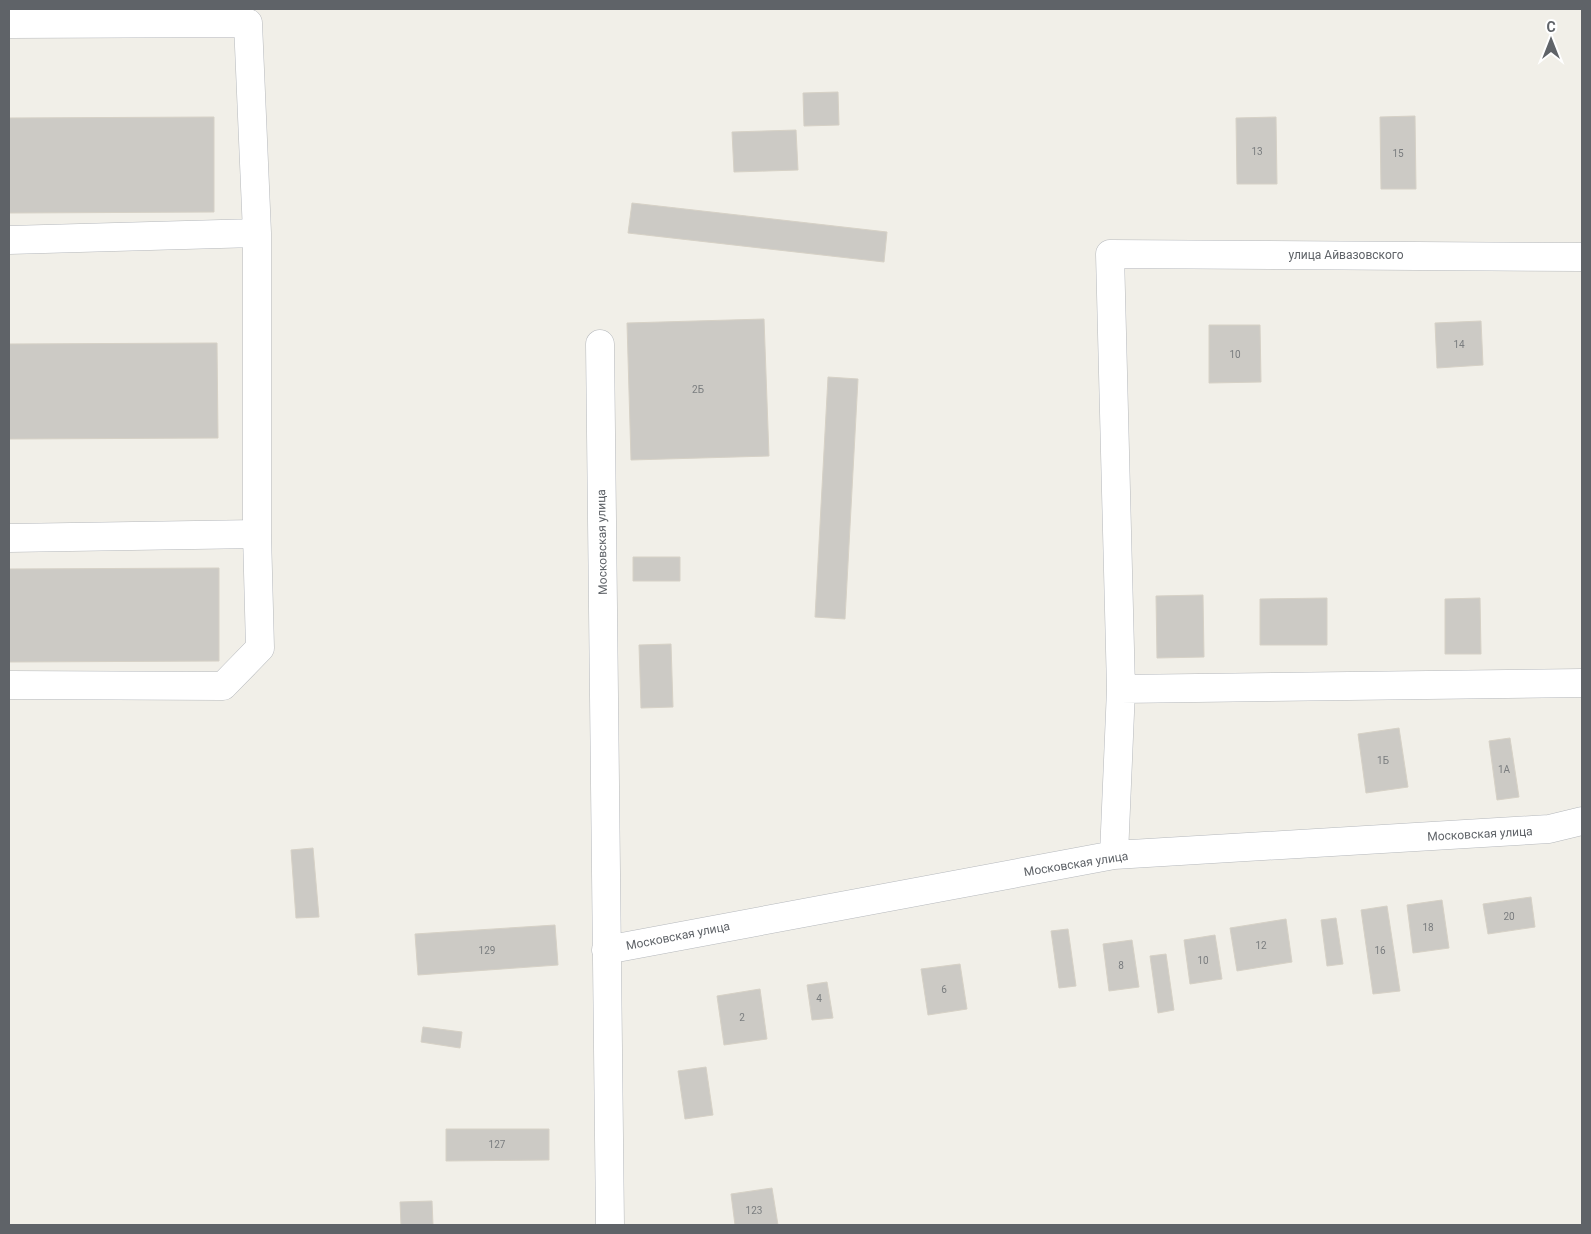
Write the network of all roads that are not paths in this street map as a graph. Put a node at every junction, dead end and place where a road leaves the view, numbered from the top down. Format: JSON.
{"nodes":[{"id":1,"x":9,"y":24,"type":"edge"},
{"id":2,"x":257,"y":233,"type":"junction"},
{"id":3,"x":9,"y":240,"type":"edge"},
{"id":4,"x":1582,"y":257,"type":"edge"},
{"id":5,"x":600,"y":344,"type":"dead end"},
{"id":6,"x":257,"y":534,"type":"junction"},
{"id":7,"x":9,"y":538,"type":"edge"},
{"id":8,"x":1582,"y":683,"type":"edge"},
{"id":9,"x":9,"y":685,"type":"edge"},
{"id":10,"x":1121,"y":689,"type":"junction"},
{"id":11,"x":1582,"y":821,"type":"edge"},
{"id":12,"x":1114,"y":856,"type":"junction"},
{"id":13,"x":606,"y":950,"type":"junction"},
{"id":14,"x":610,"y":1225,"type":"edge"}],
"edges":[{"from":1,"to":2,"type":"street"},
{"from":2,"to":3,"type":"street"},
{"from":2,"to":6,"type":"street"},
{"from":4,"to":10,"type":"street","name":"улица Айвазовского"},
{"from":5,"to":13,"type":"street","name":"Московская улица"},
{"from":6,"to":7,"type":"street"},
{"from":6,"to":9,"type":"street"},
{"from":8,"to":10,"type":"street"},
{"from":10,"to":12,"type":"street"},
{"from":11,"to":12,"type":"street","name":"Московская улица"},
{"from":12,"to":13,"type":"street","name":"Московская улица"},
{"from":13,"to":14,"type":"street","name":"Московская улица"}]}
